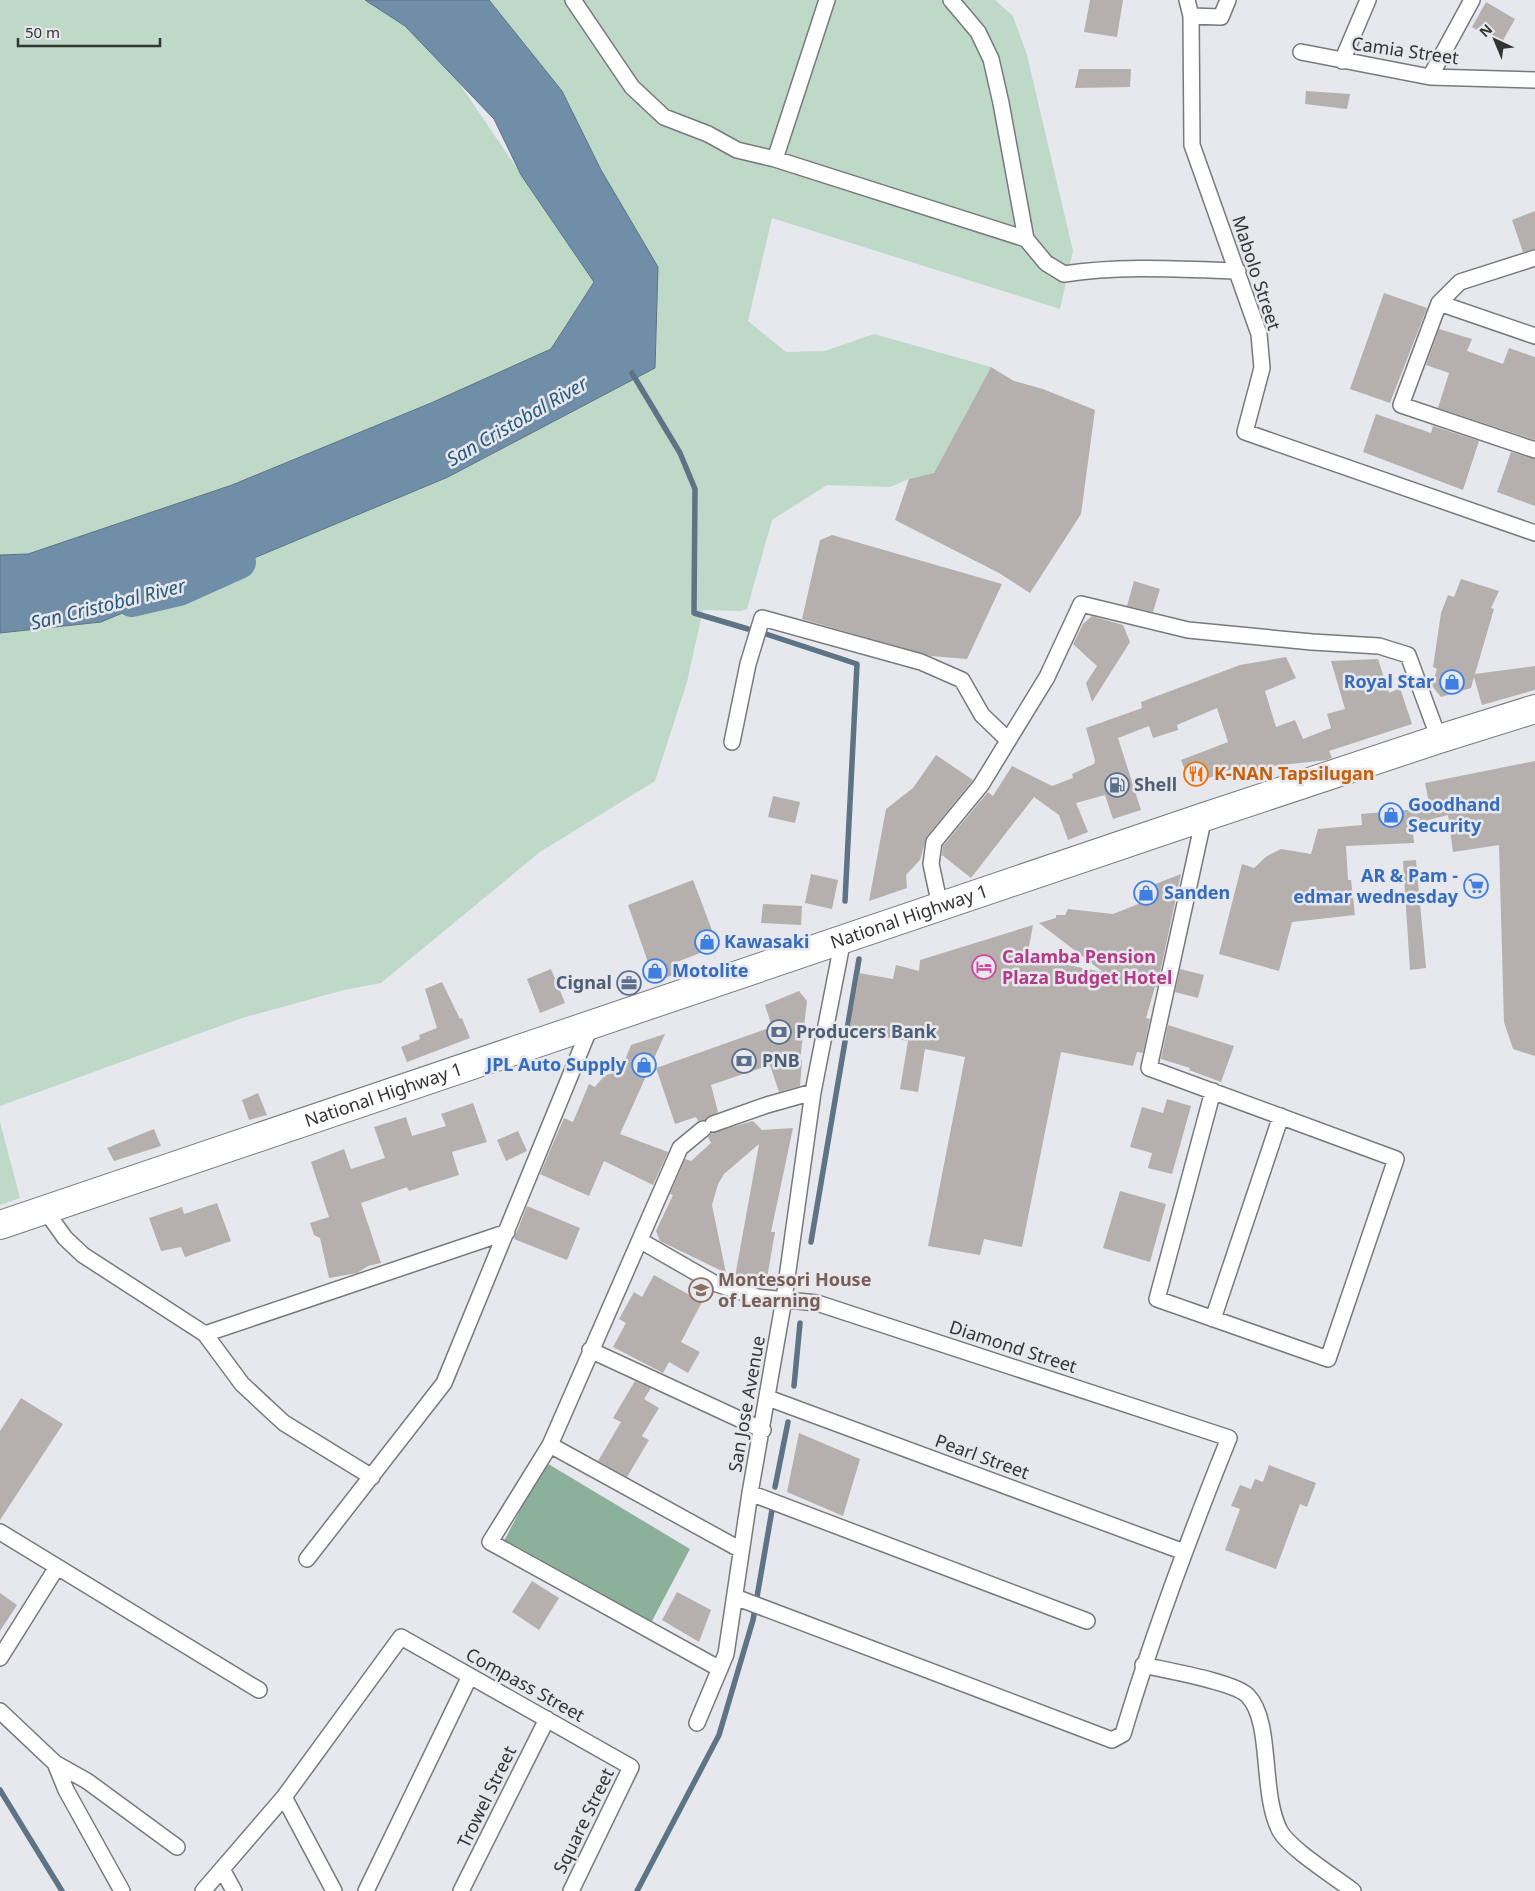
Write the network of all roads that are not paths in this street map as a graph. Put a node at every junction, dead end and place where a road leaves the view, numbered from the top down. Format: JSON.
{"nodes":[{"id":1,"x":573,"y":0,"type":"edge"},
{"id":2,"x":827,"y":0,"type":"edge"},
{"id":3,"x":951,"y":0,"type":"edge"},
{"id":4,"x":1186,"y":0,"type":"edge"},
{"id":5,"x":1228,"y":0,"type":"edge"},
{"id":6,"x":1368,"y":0,"type":"edge"},
{"id":7,"x":1472,"y":0,"type":"edge"},
{"id":8,"x":1191,"y":16,"type":"junction"},
{"id":9,"x":1301,"y":52,"type":"dead end"},
{"id":10,"x":1342,"y":61,"type":"junction"},
{"id":11,"x":1430,"y":77,"type":"junction"},
{"id":12,"x":1535,"y":80,"type":"edge"},
{"id":13,"x":775,"y":159,"type":"junction"},
{"id":14,"x":1026,"y":239,"type":"junction"},
{"id":15,"x":1535,"y":258,"type":"edge"},
{"id":16,"x":1238,"y":271,"type":"junction"},
{"id":17,"x":1439,"y":303,"type":"junction"},
{"id":18,"x":1535,"y":336,"type":"edge"},
{"id":19,"x":1535,"y":450,"type":"edge"},
{"id":20,"x":1535,"y":533,"type":"edge"},
{"id":21,"x":1535,"y":709,"type":"edge"},
{"id":22,"x":1439,"y":739,"type":"junction"},
{"id":23,"x":1008,"y":740,"type":"junction"},
{"id":24,"x":732,"y":742,"type":"dead end"},
{"id":25,"x":1204,"y":818,"type":"junction"},
{"id":26,"x":940,"y":906,"type":"junction"},
{"id":27,"x":843,"y":939,"type":"junction"},
{"id":28,"x":590,"y":1025,"type":"junction"},
{"id":29,"x":1213,"y":1091,"type":"junction"},
{"id":30,"x":813,"y":1092,"type":"junction"},
{"id":31,"x":1280,"y":1116,"type":"junction"},
{"id":32,"x":45,"y":1210,"type":"junction"},
{"id":33,"x":0,"y":1225,"type":"edge"},
{"id":34,"x":507,"y":1232,"type":"junction"},
{"id":35,"x":640,"y":1241,"type":"junction"},
{"id":36,"x":784,"y":1299,"type":"junction"},
{"id":37,"x":1213,"y":1319,"type":"junction"},
{"id":38,"x":205,"y":1334,"type":"junction"},
{"id":39,"x":590,"y":1350,"type":"junction"},
{"id":40,"x":768,"y":1398,"type":"junction"},
{"id":41,"x":762,"y":1430,"type":"junction"},
{"id":42,"x":550,"y":1445,"type":"junction"},
{"id":43,"x":372,"y":1477,"type":"junction"},
{"id":44,"x":750,"y":1493,"type":"junction"},
{"id":45,"x":0,"y":1532,"type":"edge"},
{"id":46,"x":741,"y":1550,"type":"junction"},
{"id":47,"x":1184,"y":1552,"type":"junction"},
{"id":48,"x":307,"y":1559,"type":"dead end"},
{"id":49,"x":57,"y":1567,"type":"junction"},
{"id":50,"x":735,"y":1597,"type":"junction"},
{"id":51,"x":1087,"y":1621,"type":"dead end"},
{"id":52,"x":0,"y":1658,"type":"edge"},
{"id":53,"x":1143,"y":1665,"type":"junction"},
{"id":54,"x":720,"y":1669,"type":"junction"},
{"id":55,"x":470,"y":1676,"type":"junction"},
{"id":56,"x":259,"y":1690,"type":"dead end"},
{"id":57,"x":0,"y":1711,"type":"edge"},
{"id":58,"x":547,"y":1719,"type":"junction"},
{"id":59,"x":697,"y":1723,"type":"dead end"},
{"id":60,"x":54,"y":1763,"type":"junction"},
{"id":61,"x":632,"y":1766,"type":"joint"},
{"id":62,"x":284,"y":1797,"type":"junction"},
{"id":63,"x":177,"y":1847,"type":"dead end"},
{"id":64,"x":222,"y":1869,"type":"junction"},
{"id":65,"x":122,"y":1891,"type":"edge"},
{"id":66,"x":203,"y":1891,"type":"edge"},
{"id":67,"x":234,"y":1891,"type":"edge"},
{"id":68,"x":334,"y":1891,"type":"edge"},
{"id":69,"x":366,"y":1891,"type":"edge"},
{"id":70,"x":461,"y":1891,"type":"edge"},
{"id":71,"x":571,"y":1891,"type":"edge"},
{"id":72,"x":1353,"y":1891,"type":"edge"}],
"edges":[{"from":1,"to":13,"type":"street"},
{"from":2,"to":13,"type":"street"},
{"from":3,"to":14,"type":"street"},
{"from":4,"to":8,"type":"street","name":"Mabolo Street"},
{"from":5,"to":8,"type":"street"},
{"from":6,"to":10,"type":"street"},
{"from":7,"to":11,"type":"street"},
{"from":8,"to":16,"type":"street","name":"Mabolo Street"},
{"from":9,"to":10,"type":"street","name":"Camia Street"},
{"from":10,"to":11,"type":"street","name":"Camia Street"},
{"from":11,"to":12,"type":"street","name":"Camia Street"},
{"from":13,"to":14,"type":"street"},
{"from":14,"to":16,"type":"street"},
{"from":15,"to":17,"type":"street"},
{"from":16,"to":20,"type":"street","name":"Mabolo Street"},
{"from":17,"to":18,"type":"street"},
{"from":17,"to":19,"type":"street"},
{"from":21,"to":22,"type":"highway","name":"National Highway 1"},
{"from":22,"to":23,"type":"street"},
{"from":22,"to":25,"type":"highway","name":"National Highway 1"},
{"from":23,"to":24,"type":"street"},
{"from":23,"to":26,"type":"street"},
{"from":25,"to":26,"type":"highway","name":"National Highway 1"},
{"from":25,"to":29,"type":"street"},
{"from":26,"to":27,"type":"highway","name":"National Highway 1"},
{"from":27,"to":28,"type":"highway","name":"National Highway 1"},
{"from":27,"to":30,"type":"street","name":"San Jose Avenue"},
{"from":28,"to":32,"type":"highway","name":"National Highway 1"},
{"from":28,"to":34,"type":"street"},
{"from":29,"to":31,"type":"street"},
{"from":29,"to":37,"type":"street"},
{"from":30,"to":35,"type":"street"},
{"from":30,"to":36,"type":"street","name":"San Jose Avenue"},
{"from":31,"to":37,"type":"street"},
{"from":31,"to":37,"type":"street"},
{"from":32,"to":33,"type":"highway","name":"National Highway 1"},
{"from":32,"to":38,"type":"street"},
{"from":34,"to":38,"type":"street"},
{"from":34,"to":43,"type":"street"},
{"from":35,"to":36,"type":"street","name":"Diamond Street"},
{"from":35,"to":39,"type":"street"},
{"from":36,"to":40,"type":"street","name":"San Jose Avenue"},
{"from":36,"to":47,"type":"street","name":"Diamond Street"},
{"from":38,"to":43,"type":"street"},
{"from":39,"to":41,"type":"street"},
{"from":39,"to":42,"type":"street"},
{"from":40,"to":41,"type":"street","name":"San Jose Avenue"},
{"from":40,"to":47,"type":"street","name":"Pearl Street"},
{"from":41,"to":44,"type":"street","name":"San Jose Avenue"},
{"from":42,"to":46,"type":"street"},
{"from":42,"to":54,"type":"street"},
{"from":43,"to":48,"type":"street"},
{"from":44,"to":46,"type":"street","name":"San Jose Avenue"},
{"from":44,"to":51,"type":"street"},
{"from":45,"to":49,"type":"street"},
{"from":46,"to":50,"type":"street","name":"San Jose Avenue"},
{"from":47,"to":53,"type":"street"},
{"from":49,"to":52,"type":"street"},
{"from":49,"to":56,"type":"street"},
{"from":50,"to":53,"type":"street"},
{"from":50,"to":54,"type":"street","name":"San Jose Avenue"},
{"from":53,"to":72,"type":"street"},
{"from":54,"to":59,"type":"street","name":"San Jose Avenue"},
{"from":55,"to":58,"type":"street","name":"Compass Street"},
{"from":55,"to":62,"type":"street","name":"Compass Street"},
{"from":55,"to":69,"type":"street"},
{"from":57,"to":60,"type":"street"},
{"from":58,"to":61,"type":"street","name":"Compass Street"},
{"from":58,"to":70,"type":"street","name":"Trowel Street"},
{"from":60,"to":63,"type":"street"},
{"from":60,"to":65,"type":"street"},
{"from":61,"to":71,"type":"street","name":"Square Street"},
{"from":62,"to":64,"type":"street"},
{"from":62,"to":68,"type":"street"},
{"from":64,"to":66,"type":"street"},
{"from":64,"to":67,"type":"street"}]}
